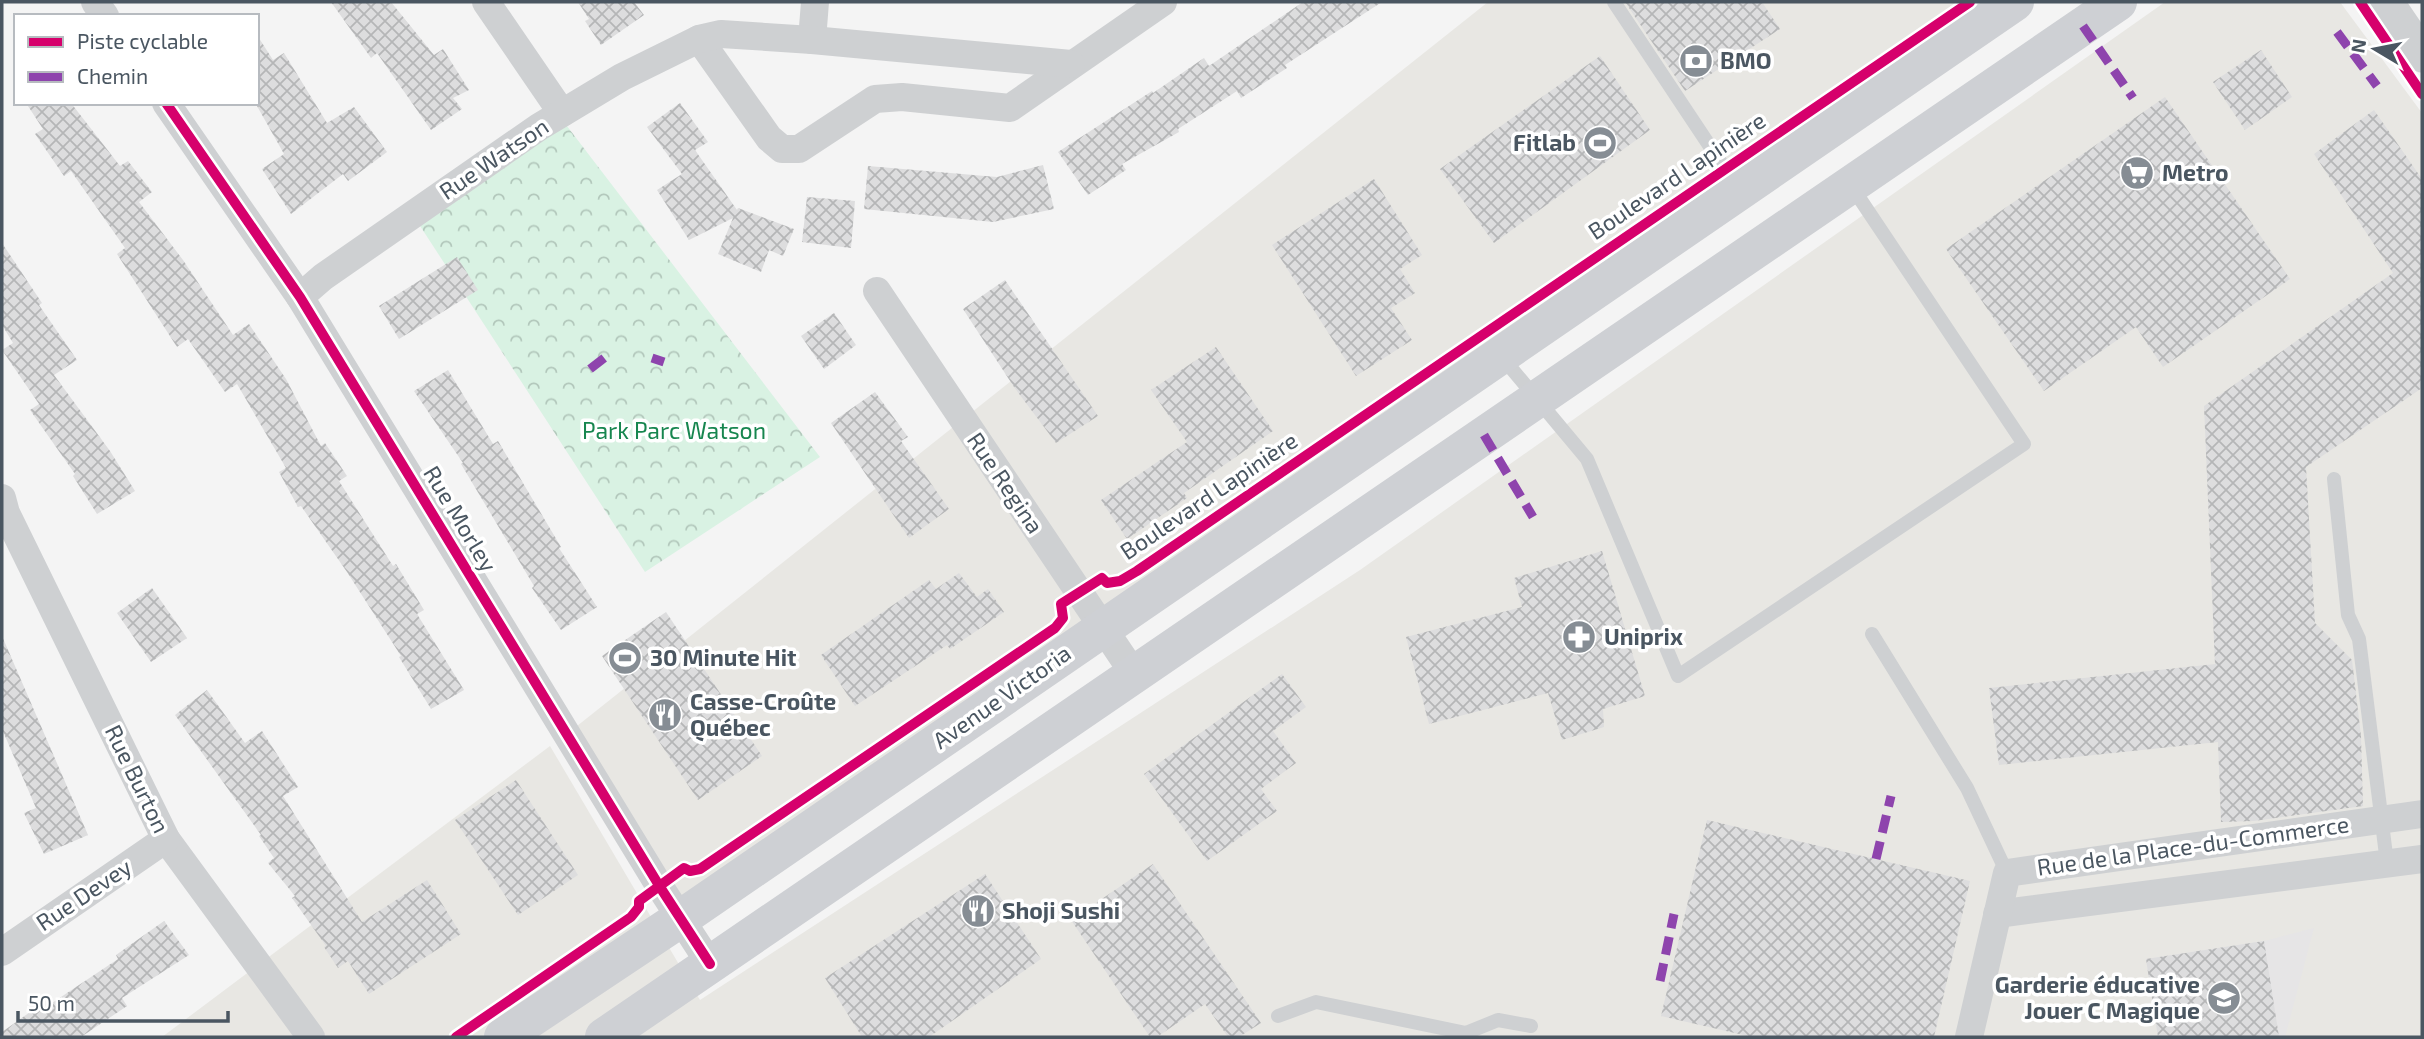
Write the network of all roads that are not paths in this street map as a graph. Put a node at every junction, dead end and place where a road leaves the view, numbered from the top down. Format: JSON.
{"nodes":[{"id":1,"x":486,"y":2,"type":"edge"},
{"id":2,"x":815,"y":2,"type":"edge"},
{"id":3,"x":1163,"y":2,"type":"edge"},
{"id":4,"x":1614,"y":2,"type":"edge"},
{"id":5,"x":2014,"y":2,"type":"edge"},
{"id":6,"x":2118,"y":2,"type":"edge"},
{"id":7,"x":2386,"y":2,"type":"edge"},
{"id":8,"x":699,"y":39,"type":"junction"},
{"id":9,"x":812,"y":40,"type":"junction"},
{"id":10,"x":2422,"y":55,"type":"edge"},
{"id":11,"x":1071,"y":64,"type":"junction"},
{"id":12,"x":167,"y":105,"type":"edge"},
{"id":13,"x":562,"y":113,"type":"junction"},
{"id":14,"x":1850,"y":185,"type":"junction"},
{"id":15,"x":1739,"y":191,"type":"junction"},
{"id":16,"x":877,"y":291,"type":"dead end"},
{"id":17,"x":300,"y":297,"type":"junction"},
{"id":18,"x":1500,"y":355,"type":"junction"},
{"id":19,"x":1538,"y":399,"type":"junction"},
{"id":20,"x":2334,"y":479,"type":"dead end"},
{"id":21,"x":2,"y":498,"type":"edge"},
{"id":22,"x":1102,"y":628,"type":"junction"},
{"id":23,"x":1872,"y":634,"type":"dead end"},
{"id":24,"x":1135,"y":674,"type":"junction"},
{"id":25,"x":2422,"y":814,"type":"edge"},
{"id":26,"x":2381,"y":820,"type":"junction"},
{"id":27,"x":166,"y":839,"type":"junction"},
{"id":28,"x":2422,"y":859,"type":"edge"},
{"id":29,"x":2387,"y":863,"type":"junction"},
{"id":30,"x":2007,"y":873,"type":"junction"},
{"id":31,"x":1997,"y":914,"type":"junction"},
{"id":32,"x":680,"y":919,"type":"junction"},
{"id":33,"x":2,"y":952,"type":"edge"},
{"id":34,"x":710,"y":964,"type":"junction"},
{"id":35,"x":1278,"y":1016,"type":"dead end"},
{"id":36,"x":1531,"y":1026,"type":"dead end"},
{"id":37,"x":311,"y":1037,"type":"edge"},
{"id":38,"x":503,"y":1037,"type":"edge"},
{"id":39,"x":604,"y":1037,"type":"edge"},
{"id":40,"x":1969,"y":1037,"type":"edge"}],
"edges":[{"from":1,"to":13,"type":"street"},
{"from":2,"to":9,"type":"street"},
{"from":3,"to":11,"type":"street"},
{"from":4,"to":15,"type":"lane"},
{"from":5,"to":15,"type":"main road","name":"Boulevard Lapinière"},
{"from":6,"to":14,"type":"main road"},
{"from":7,"to":10,"type":"street"},
{"from":8,"to":9,"type":"street","name":"Rue Watson"},
{"from":8,"to":11,"type":"street"},
{"from":8,"to":13,"type":"street","name":"Rue Watson"},
{"from":9,"to":11,"type":"street","name":"Rue Watson"},
{"from":12,"to":17,"type":"street","name":"Rue Morley"},
{"from":13,"to":17,"type":"street","name":"Rue Watson"},
{"from":14,"to":19,"type":"main road"},
{"from":14,"to":19,"type":"lane"},
{"from":15,"to":18,"type":"main road","name":"Boulevard Lapinière"},
{"from":16,"to":22,"type":"street","name":"Rue Regina"},
{"from":17,"to":32,"type":"street","name":"Rue Morley"},
{"from":18,"to":19,"type":"lane"},
{"from":18,"to":22,"type":"main road","name":"Avenue Victoria"},
{"from":19,"to":24,"type":"main road"},
{"from":20,"to":26,"type":"lane"},
{"from":21,"to":27,"type":"street","name":"Rue Burton"},
{"from":22,"to":24,"type":"street","name":"Rue Regina"},
{"from":22,"to":32,"type":"main road","name":"Avenue Victoria"},
{"from":23,"to":30,"type":"lane"},
{"from":24,"to":34,"type":"main road"},
{"from":25,"to":26,"type":"street","name":"Rue de la Place-du-Commerce"},
{"from":26,"to":29,"type":"lane"},
{"from":26,"to":30,"type":"street","name":"Rue de la Place-du-Commerce"},
{"from":27,"to":33,"type":"street","name":"Rue Devey"},
{"from":27,"to":37,"type":"street","name":"Rue Burton"},
{"from":28,"to":29,"type":"street","name":"Rue de la Place-du-Commerce"},
{"from":29,"to":31,"type":"street","name":"Rue de la Place-du-Commerce"},
{"from":30,"to":31,"type":"street","name":"Rue de la Place-du-Commerce"},
{"from":31,"to":40,"type":"street","name":"Rue de la Place-du-Commerce"},
{"from":32,"to":34,"type":"street","name":"Rue Morley"},
{"from":32,"to":38,"type":"main road","name":"Avenue Victoria"},
{"from":34,"to":39,"type":"main road"},
{"from":35,"to":36,"type":"lane"}]}
